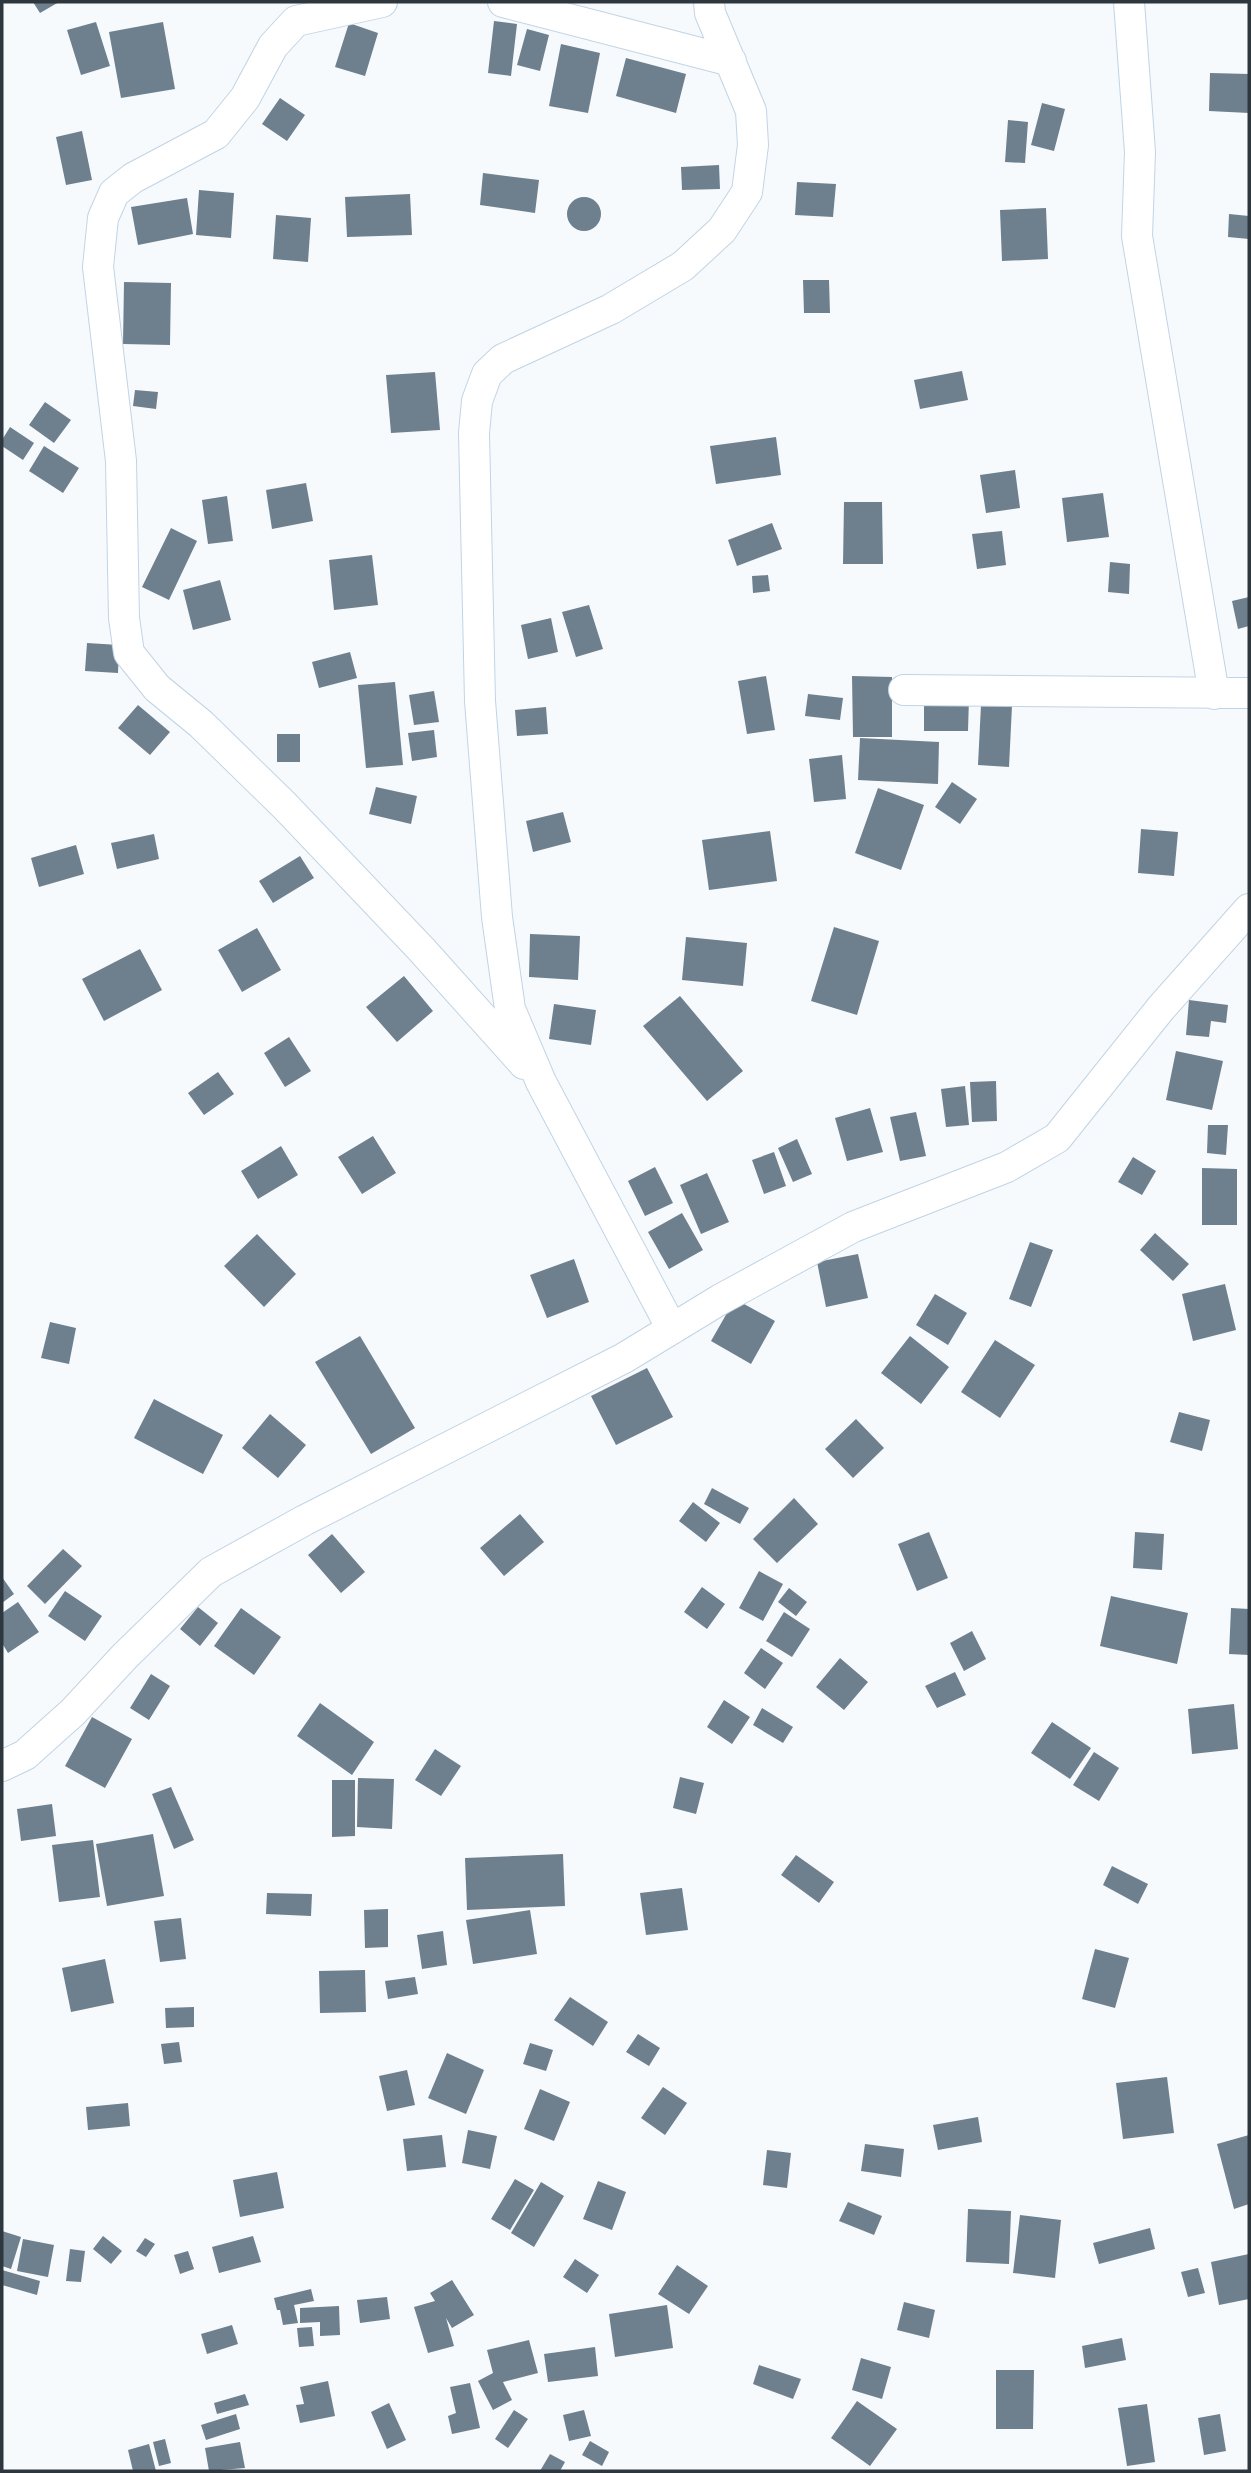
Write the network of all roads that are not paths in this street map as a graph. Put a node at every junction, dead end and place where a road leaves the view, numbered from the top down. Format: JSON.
{"nodes":[{"id":1,"x":382,"y":2,"type":"edge"},
{"id":2,"x":503,"y":2,"type":"edge"},
{"id":3,"x":709,"y":2,"type":"edge"},
{"id":4,"x":1129,"y":2,"type":"edge"},
{"id":5,"x":731,"y":61,"type":"junction"},
{"id":6,"x":904,"y":690,"type":"dead end"},
{"id":7,"x":1249,"y":693,"type":"edge"},
{"id":8,"x":1214,"y":694,"type":"junction"},
{"id":9,"x":1249,"y":909,"type":"edge"},
{"id":10,"x":541,"y":1082,"type":"junction"},
{"id":11,"x":672,"y":1329,"type":"junction"},
{"id":12,"x":2,"y":1766,"type":"edge"}],
"edges":[{"from":1,"to":10,"type":"street"},
{"from":2,"to":5,"type":"street"},
{"from":3,"to":5,"type":"street"},
{"from":4,"to":8,"type":"street"},
{"from":5,"to":10,"type":"street"},
{"from":6,"to":8,"type":"street"},
{"from":7,"to":8,"type":"street"},
{"from":9,"to":11,"type":"street"},
{"from":10,"to":11,"type":"street"},
{"from":11,"to":12,"type":"street"}]}
